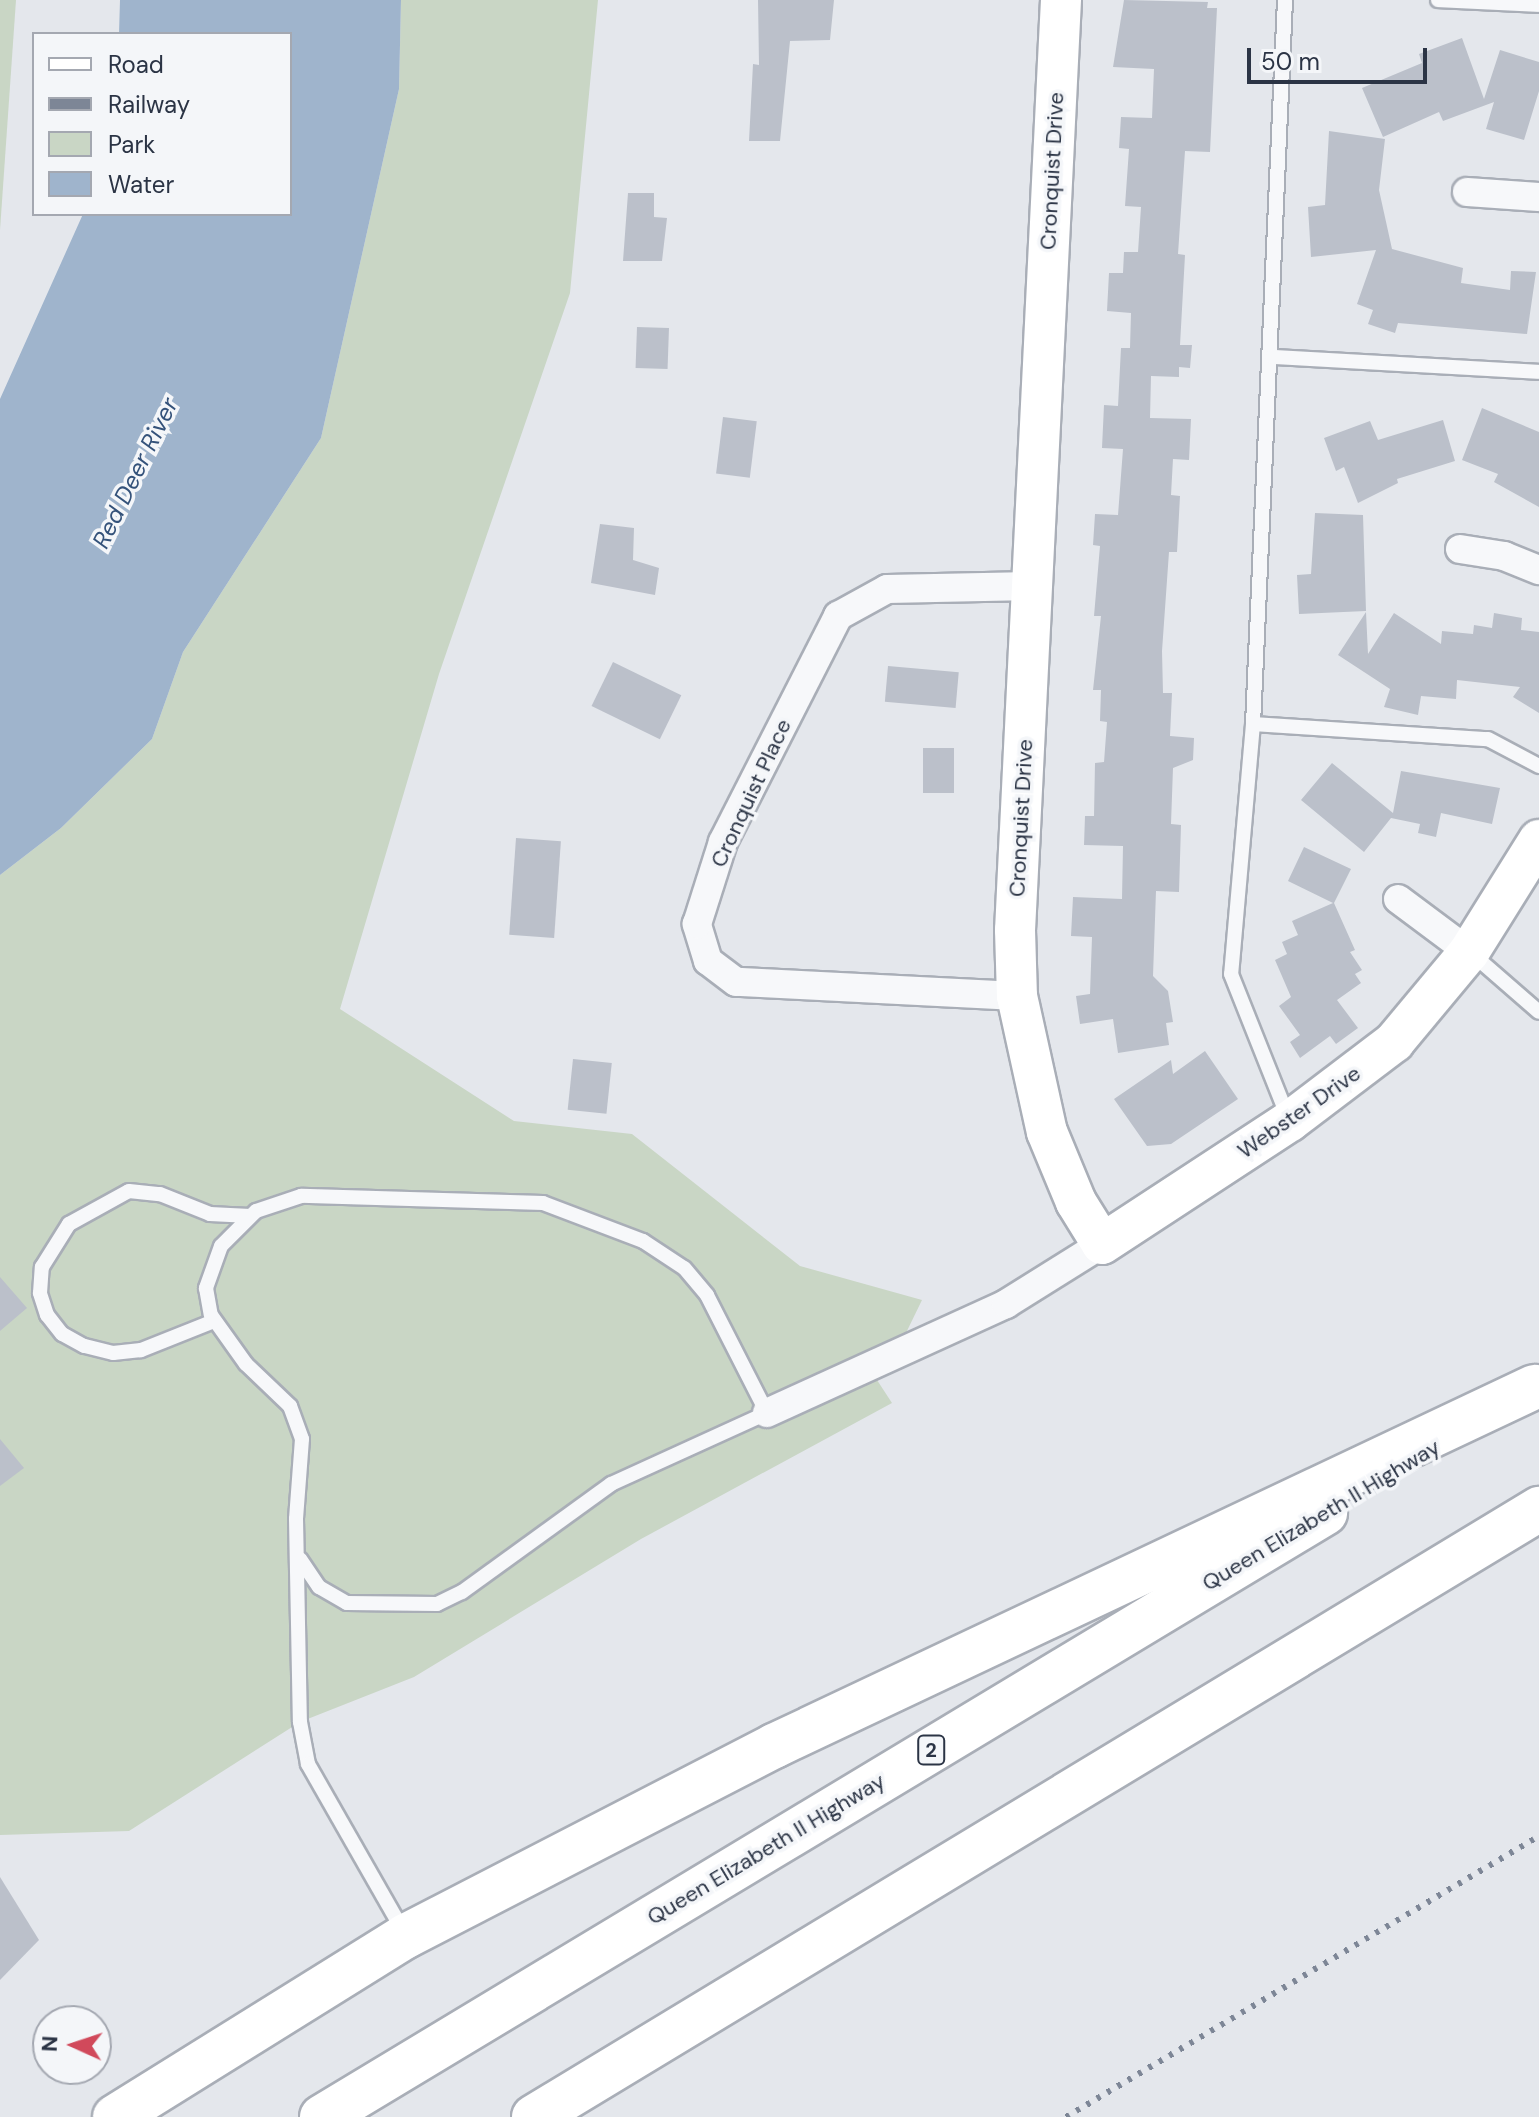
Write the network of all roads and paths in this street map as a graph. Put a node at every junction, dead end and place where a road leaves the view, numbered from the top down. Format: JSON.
{"nodes":[{"id":1,"x":1061,"y":0,"type":"edge"},
{"id":2,"x":1285,"y":0,"type":"edge"},
{"id":3,"x":1438,"y":0,"type":"edge"},
{"id":4,"x":1539,"y":5,"type":"edge"},
{"id":5,"x":1467,"y":192,"type":"dead end"},
{"id":6,"x":1539,"y":197,"type":"edge"},
{"id":7,"x":1273,"y":357,"type":"junction"},
{"id":8,"x":1539,"y":372,"type":"edge"},
{"id":9,"x":1460,"y":549,"type":"dead end"},
{"id":10,"x":1539,"y":570,"type":"edge"},
{"id":11,"x":1032,"y":586,"type":"junction"},
{"id":12,"x":1253,"y":724,"type":"junction"},
{"id":13,"x":1539,"y":766,"type":"edge"},
{"id":14,"x":1539,"y":840,"type":"edge"},
{"id":15,"x":1398,"y":899,"type":"dead end"},
{"id":16,"x":1469,"y":952,"type":"junction"},
{"id":17,"x":1017,"y":996,"type":"junction"},
{"id":18,"x":1539,"y":1012,"type":"edge"},
{"id":19,"x":1290,"y":1121,"type":"junction"},
{"id":20,"x":250,"y":1216,"type":"junction"},
{"id":21,"x":1102,"y":1244,"type":"junction"},
{"id":22,"x":214,"y":1321,"type":"junction"},
{"id":23,"x":1536,"y":1385,"type":"edge"},
{"id":24,"x":767,"y":1413,"type":"junction"},
{"id":25,"x":1539,"y":1509,"type":"edge"},
{"id":26,"x":300,"y":1559,"type":"junction"},
{"id":27,"x":406,"y":1936,"type":"junction"},
{"id":28,"x":115,"y":2117,"type":"edge"},
{"id":29,"x":322,"y":2117,"type":"edge"},
{"id":30,"x":534,"y":2117,"type":"edge"}],
"edges":[{"from":1,"to":11,"type":"street","name":"Cronquist Drive"},
{"from":2,"to":7,"type":"lane"},
{"from":3,"to":4,"type":"lane"},
{"from":5,"to":6,"type":"street"},
{"from":7,"to":8,"type":"lane"},
{"from":7,"to":12,"type":"lane"},
{"from":9,"to":10,"type":"street"},
{"from":11,"to":17,"type":"street","name":"Cronquist Drive"},
{"from":11,"to":17,"type":"street","name":"Cronquist Place"},
{"from":12,"to":13,"type":"lane"},
{"from":12,"to":19,"type":"lane"},
{"from":14,"to":16,"type":"street","name":"Webster Drive"},
{"from":15,"to":16,"type":"street"},
{"from":16,"to":18,"type":"lane"},
{"from":16,"to":19,"type":"street","name":"Webster Drive"},
{"from":17,"to":21,"type":"street","name":"Cronquist Drive"},
{"from":19,"to":21,"type":"street","name":"Webster Drive"},
{"from":20,"to":22,"type":"lane"},
{"from":20,"to":22,"type":"lane"},
{"from":20,"to":24,"type":"lane"},
{"from":21,"to":24,"type":"street"},
{"from":22,"to":26,"type":"lane"},
{"from":23,"to":27,"type":"highway"},
{"from":23,"to":29,"type":"highway","name":"Queen Elizabeth II Highway","number":"2"},
{"from":24,"to":26,"type":"lane"},
{"from":25,"to":30,"type":"highway"},
{"from":26,"to":27,"type":"lane"},
{"from":27,"to":28,"type":"highway"}]}
